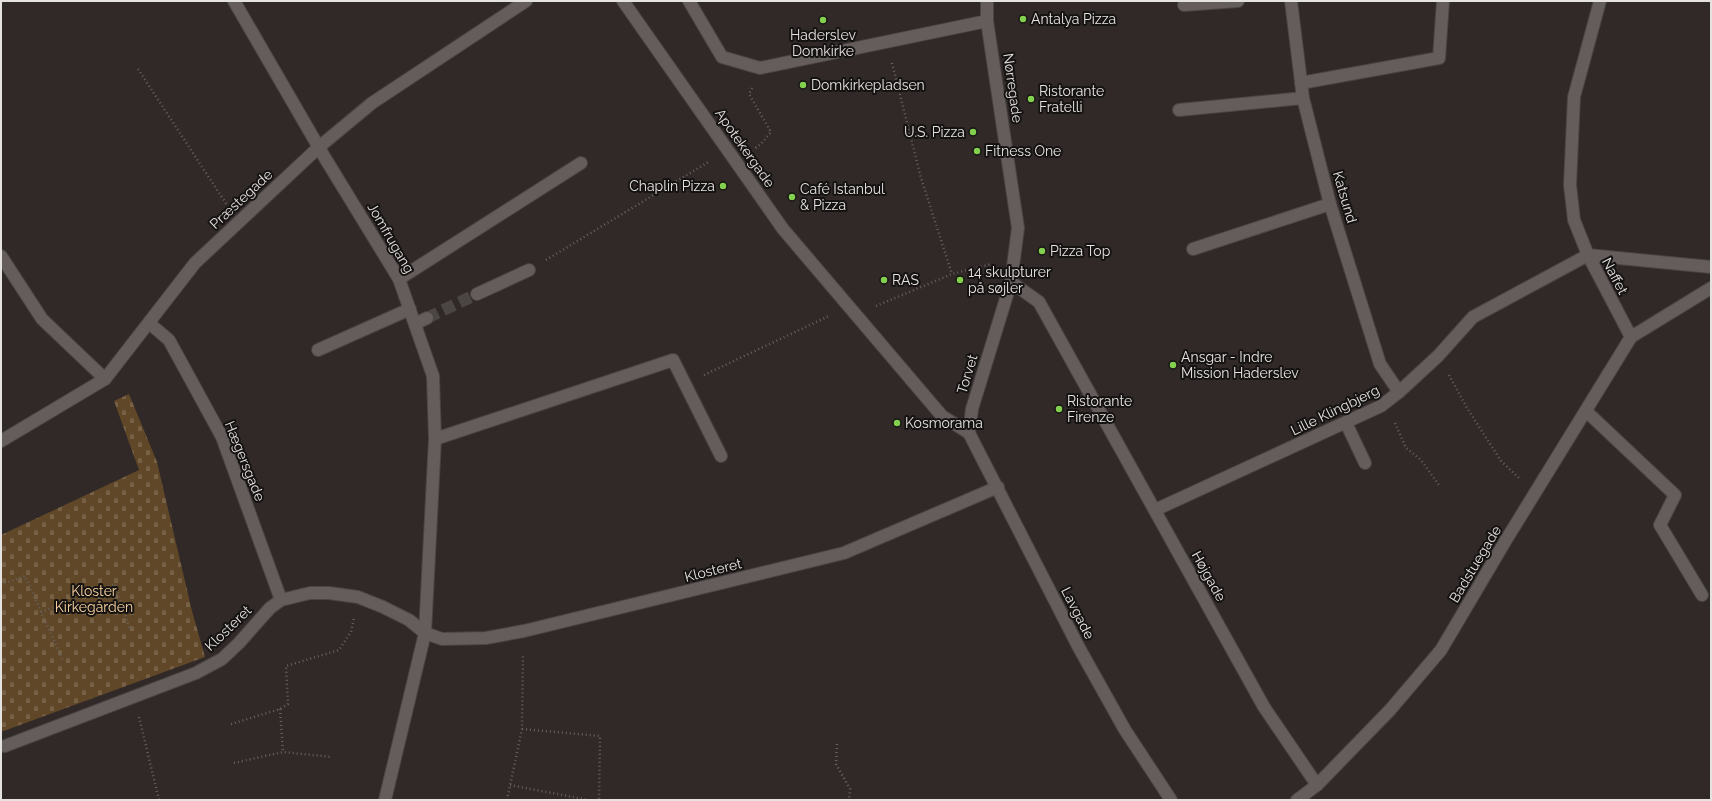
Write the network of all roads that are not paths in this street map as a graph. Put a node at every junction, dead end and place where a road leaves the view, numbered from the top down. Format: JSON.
{"nodes":[{"id":1,"x":234,"y":1,"type":"edge"},
{"id":2,"x":526,"y":1,"type":"edge"},
{"id":3,"x":623,"y":1,"type":"edge"},
{"id":4,"x":689,"y":1,"type":"edge"},
{"id":5,"x":987,"y":1,"type":"edge"},
{"id":6,"x":1238,"y":1,"type":"edge"},
{"id":7,"x":1291,"y":1,"type":"edge"},
{"id":8,"x":1443,"y":1,"type":"edge"},
{"id":9,"x":1600,"y":1,"type":"edge"},
{"id":10,"x":1184,"y":4,"type":"dead end"},
{"id":11,"x":987,"y":22,"type":"junction"},
{"id":12,"x":1301,"y":83,"type":"junction"},
{"id":13,"x":1303,"y":98,"type":"junction"},
{"id":14,"x":1178,"y":110,"type":"dead end"},
{"id":15,"x":319,"y":147,"type":"junction"},
{"id":16,"x":581,"y":163,"type":"dead end"},
{"id":17,"x":1330,"y":204,"type":"junction"},
{"id":18,"x":1018,"y":228,"type":"joint"},
{"id":19,"x":1193,"y":248,"type":"dead end"},
{"id":20,"x":1,"y":256,"type":"edge"},
{"id":21,"x":1588,"y":256,"type":"junction"},
{"id":22,"x":1711,"y":267,"type":"edge"},
{"id":23,"x":529,"y":270,"type":"road end"},
{"id":24,"x":399,"y":279,"type":"junction"},
{"id":25,"x":1011,"y":282,"type":"junction"},
{"id":26,"x":1711,"y":288,"type":"edge"},
{"id":27,"x":477,"y":294,"type":"tunnel mouth"},
{"id":28,"x":410,"y":309,"type":"junction"},
{"id":29,"x":427,"y":318,"type":"tunnel mouth"},
{"id":30,"x":149,"y":323,"type":"junction"},
{"id":31,"x":415,"y":324,"type":"junction"},
{"id":32,"x":1631,"y":337,"type":"junction"},
{"id":33,"x":318,"y":350,"type":"dead end"},
{"id":34,"x":105,"y":380,"type":"junction"},
{"id":35,"x":1399,"y":392,"type":"junction"},
{"id":36,"x":1586,"y":411,"type":"junction"},
{"id":37,"x":1346,"y":423,"type":"junction"},
{"id":38,"x":969,"y":433,"type":"junction"},
{"id":39,"x":435,"y":439,"type":"junction"},
{"id":40,"x":1,"y":442,"type":"edge"},
{"id":41,"x":721,"y":456,"type":"dead end"},
{"id":42,"x":1365,"y":463,"type":"dead end"},
{"id":43,"x":998,"y":487,"type":"junction"},
{"id":44,"x":1156,"y":510,"type":"junction"},
{"id":45,"x":1702,"y":595,"type":"dead end"},
{"id":46,"x":281,"y":600,"type":"junction"},
{"id":47,"x":425,"y":633,"type":"junction"},
{"id":48,"x":4,"y":746,"type":"dead end"},
{"id":49,"x":1317,"y":785,"type":"junction"},
{"id":50,"x":385,"y":800,"type":"edge"},
{"id":51,"x":1171,"y":800,"type":"edge"},
{"id":52,"x":1297,"y":800,"type":"edge"}],
"edges":[{"from":1,"to":15,"type":"street","name":"Jomfrugang"},
{"from":2,"to":15,"type":"street","name":"Præstegade"},
{"from":3,"to":38,"type":"street","name":"Apotekergade"},
{"from":4,"to":11,"type":"street"},
{"from":5,"to":11,"type":"street","name":"Nørregade"},
{"from":6,"to":10,"type":"street"},
{"from":7,"to":12,"type":"street","name":"Katsund"},
{"from":8,"to":12,"type":"street"},
{"from":9,"to":21,"type":"street"},
{"from":11,"to":18,"type":"street","name":"Nørregade"},
{"from":12,"to":13,"type":"street","name":"Katsund"},
{"from":13,"to":14,"type":"street"},
{"from":13,"to":17,"type":"street","name":"Katsund"},
{"from":15,"to":24,"type":"street","name":"Jomfrugang"},
{"from":15,"to":30,"type":"street","name":"Præstegade"},
{"from":16,"to":24,"type":"street"},
{"from":17,"to":19,"type":"street"},
{"from":17,"to":35,"type":"street","name":"Katsund"},
{"from":18,"to":25,"type":"street","name":"Torvet"},
{"from":20,"to":34,"type":"street"},
{"from":21,"to":22,"type":"street","name":"Naffet"},
{"from":21,"to":32,"type":"street","name":"Naffet"},
{"from":21,"to":35,"type":"street","name":"Lille Klingbjerg"},
{"from":23,"to":27,"type":"street"},
{"from":24,"to":28,"type":"street","name":"Jomfrugang"},
{"from":25,"to":38,"type":"street","name":"Torvet"},
{"from":25,"to":44,"type":"street","name":"Højgade"},
{"from":26,"to":32,"type":"street"},
{"from":28,"to":31,"type":"street","name":"Jomfrugang"},
{"from":28,"to":33,"type":"street"},
{"from":29,"to":31,"type":"street"},
{"from":30,"to":34,"type":"street","name":"Præstegade"},
{"from":30,"to":46,"type":"street","name":"Hægersgade"},
{"from":31,"to":39,"type":"street","name":"Jomfrugang"},
{"from":32,"to":36,"type":"street","name":"Badstuegade"},
{"from":34,"to":40,"type":"street","name":"Præstegade"},
{"from":35,"to":37,"type":"street","name":"Lille Klingbjerg"},
{"from":36,"to":45,"type":"street"},
{"from":36,"to":49,"type":"street","name":"Badstuegade"},
{"from":37,"to":42,"type":"street"},
{"from":37,"to":44,"type":"street","name":"Lille Klingbjerg"},
{"from":38,"to":43,"type":"street","name":"Lavgade"},
{"from":39,"to":41,"type":"street"},
{"from":39,"to":47,"type":"street","name":"Jomfrugang"},
{"from":43,"to":47,"type":"street","name":"Klosteret"},
{"from":43,"to":51,"type":"street","name":"Lavgade"},
{"from":44,"to":49,"type":"street","name":"Højgade"},
{"from":46,"to":47,"type":"street","name":"Klosteret"},
{"from":46,"to":48,"type":"street","name":"Klosteret"},
{"from":47,"to":50,"type":"street"},
{"from":49,"to":52,"type":"street","name":"Badstuegade"}]}
